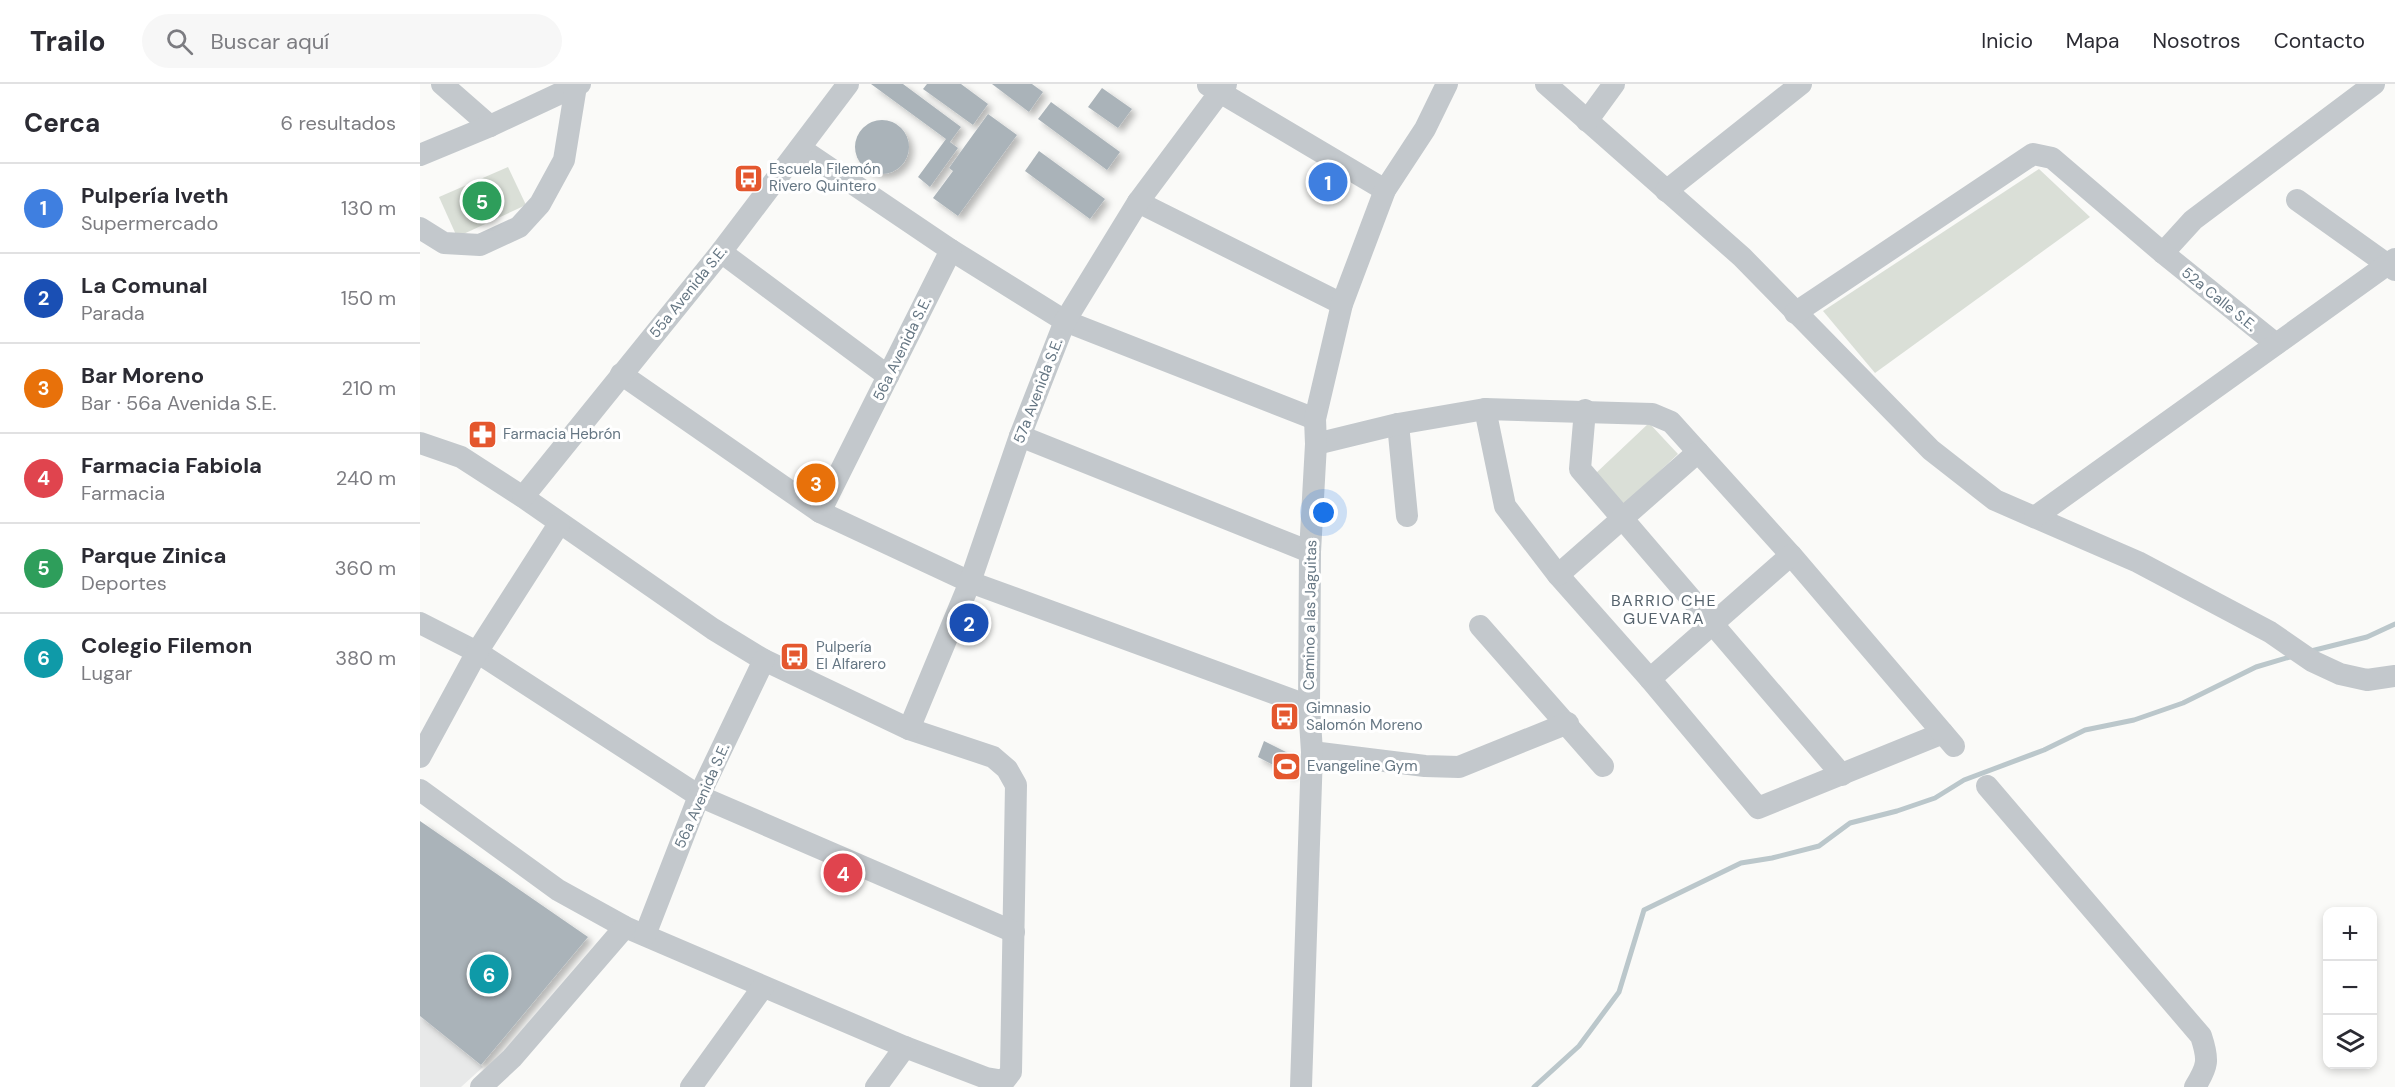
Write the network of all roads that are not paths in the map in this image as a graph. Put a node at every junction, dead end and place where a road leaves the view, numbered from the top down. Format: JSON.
{"nodes":[{"id":1,"x":442,"y":84,"type":"edge"},
{"id":2,"x":848,"y":84,"type":"edge"},
{"id":3,"x":1447,"y":84,"type":"edge"},
{"id":4,"x":1546,"y":84,"type":"edge"},
{"id":5,"x":1614,"y":84,"type":"edge"},
{"id":6,"x":1801,"y":84,"type":"edge"},
{"id":7,"x":2374,"y":84,"type":"edge"},
{"id":8,"x":578,"y":85,"type":"edge"},
{"id":9,"x":1218,"y":87,"type":"edge"},
{"id":10,"x":1587,"y":121,"type":"junction"},
{"id":11,"x":490,"y":126,"type":"junction"},
{"id":12,"x":800,"y":148,"type":"junction"},
{"id":13,"x":420,"y":155,"type":"edge"},
{"id":14,"x":1385,"y":190,"type":"junction"},
{"id":15,"x":1666,"y":190,"type":"junction"},
{"id":16,"x":2297,"y":200,"type":"dead end"},
{"id":17,"x":1138,"y":202,"type":"junction"},
{"id":18,"x":420,"y":228,"type":"edge"},
{"id":19,"x":951,"y":250,"type":"junction"},
{"id":20,"x":721,"y":252,"type":"junction"},
{"id":21,"x":2163,"y":253,"type":"junction"},
{"id":22,"x":2392,"y":264,"type":"edge"},
{"id":23,"x":1342,"y":304,"type":"junction"},
{"id":24,"x":1795,"y":313,"type":"junction"},
{"id":25,"x":1065,"y":321,"type":"junction"},
{"id":26,"x":2276,"y":344,"type":"junction"},
{"id":27,"x":621,"y":374,"type":"junction"},
{"id":28,"x":888,"y":376,"type":"junction"},
{"id":29,"x":1485,"y":409,"type":"junction"},
{"id":30,"x":1585,"y":410,"type":"junction"},
{"id":31,"x":1315,"y":419,"type":"junction"},
{"id":32,"x":1398,"y":424,"type":"junction"},
{"id":33,"x":1020,"y":436,"type":"junction"},
{"id":34,"x":420,"y":443,"type":"edge"},
{"id":35,"x":1316,"y":444,"type":"junction"},
{"id":36,"x":1698,"y":452,"type":"junction"},
{"id":37,"x":523,"y":497,"type":"junction"},
{"id":38,"x":820,"y":512,"type":"junction"},
{"id":39,"x":1407,"y":516,"type":"dead end"},
{"id":40,"x":2035,"y":517,"type":"junction"},
{"id":41,"x":1622,"y":518,"type":"junction"},
{"id":42,"x":559,"y":524,"type":"junction"},
{"id":43,"x":1310,"y":552,"type":"junction"},
{"id":44,"x":1791,"y":555,"type":"junction"},
{"id":45,"x":1558,"y":575,"type":"junction"},
{"id":46,"x":970,"y":582,"type":"junction"},
{"id":47,"x":420,"y":623,"type":"edge"},
{"id":48,"x":1712,"y":625,"type":"junction"},
{"id":49,"x":1480,"y":626,"type":"dead end"},
{"id":50,"x":477,"y":652,"type":"junction"},
{"id":51,"x":764,"y":660,"type":"junction"},
{"id":52,"x":2395,"y":676,"type":"edge"},
{"id":53,"x":1650,"y":679,"type":"junction"},
{"id":54,"x":1309,"y":706,"type":"junction"},
{"id":55,"x":1568,"y":723,"type":"junction"},
{"id":56,"x":909,"y":729,"type":"junction"},
{"id":57,"x":1312,"y":752,"type":"junction"},
{"id":58,"x":420,"y":757,"type":"edge"},
{"id":59,"x":1603,"y":766,"type":"dead end"},
{"id":60,"x":1842,"y":775,"type":"junction"},
{"id":61,"x":1988,"y":786,"type":"dead end"},
{"id":62,"x":420,"y":790,"type":"edge"},
{"id":63,"x":699,"y":796,"type":"junction"},
{"id":64,"x":635,"y":931,"type":"junction"},
{"id":65,"x":1014,"y":932,"type":"junction"},
{"id":66,"x":764,"y":987,"type":"junction"},
{"id":67,"x":905,"y":1047,"type":"junction"},
{"id":68,"x":2201,"y":1078,"type":"edge"},
{"id":69,"x":481,"y":1087,"type":"edge"},
{"id":70,"x":692,"y":1087,"type":"edge"},
{"id":71,"x":876,"y":1087,"type":"edge"},
{"id":72,"x":1300,"y":1087,"type":"edge"}],
"edges":[{"from":1,"to":11,"type":"street"},
{"from":2,"to":12,"type":"street","name":"55a Avenida S.E."},
{"from":3,"to":14,"type":"street","name":"Camino a las Jaguitas"},
{"from":4,"to":10,"type":"street"},
{"from":5,"to":10,"type":"street"},
{"from":6,"to":15,"type":"street"},
{"from":7,"to":21,"type":"street"},
{"from":8,"to":11,"type":"street"},
{"from":8,"to":18,"type":"street"},
{"from":9,"to":14,"type":"street"},
{"from":9,"to":17,"type":"street","name":"57a Avenida S.E."},
{"from":10,"to":15,"type":"street"},
{"from":11,"to":13,"type":"street"},
{"from":12,"to":19,"type":"street"},
{"from":12,"to":20,"type":"street","name":"55a Avenida S.E."},
{"from":14,"to":23,"type":"street","name":"Camino a las Jaguitas"},
{"from":15,"to":24,"type":"street"},
{"from":16,"to":22,"type":"street"},
{"from":17,"to":23,"type":"street"},
{"from":17,"to":25,"type":"street","name":"57a Avenida S.E."},
{"from":19,"to":25,"type":"street"},
{"from":19,"to":28,"type":"street","name":"56a Avenida S.E."},
{"from":20,"to":27,"type":"street","name":"55a Avenida S.E."},
{"from":20,"to":28,"type":"street"},
{"from":21,"to":24,"type":"street","name":"52a Calle S.E."},
{"from":21,"to":26,"type":"street","name":"52a Calle S.E."},
{"from":22,"to":26,"type":"street"},
{"from":23,"to":31,"type":"street","name":"Camino a las Jaguitas"},
{"from":24,"to":40,"type":"street"},
{"from":25,"to":31,"type":"street"},
{"from":25,"to":33,"type":"street","name":"57a Avenida S.E."},
{"from":26,"to":40,"type":"street"},
{"from":27,"to":37,"type":"street","name":"55a Avenida S.E."},
{"from":27,"to":38,"type":"street"},
{"from":28,"to":38,"type":"street","name":"56a Avenida S.E."},
{"from":29,"to":30,"type":"street"},
{"from":29,"to":32,"type":"street"},
{"from":29,"to":45,"type":"street"},
{"from":30,"to":36,"type":"street"},
{"from":30,"to":41,"type":"street"},
{"from":31,"to":35,"type":"street","name":"Camino a las Jaguitas"},
{"from":32,"to":35,"type":"street"},
{"from":32,"to":39,"type":"street"},
{"from":33,"to":43,"type":"street"},
{"from":33,"to":46,"type":"street","name":"57a Avenida S.E."},
{"from":34,"to":37,"type":"street"},
{"from":35,"to":43,"type":"street","name":"Camino a las Jaguitas"},
{"from":36,"to":41,"type":"street"},
{"from":36,"to":44,"type":"street"},
{"from":37,"to":42,"type":"street"},
{"from":38,"to":46,"type":"street"},
{"from":40,"to":52,"type":"street"},
{"from":41,"to":45,"type":"street"},
{"from":41,"to":48,"type":"street"},
{"from":42,"to":50,"type":"street"},
{"from":42,"to":51,"type":"street"},
{"from":43,"to":54,"type":"street","name":"Camino a las Jaguitas"},
{"from":44,"to":48,"type":"street"},
{"from":44,"to":60,"type":"street"},
{"from":45,"to":53,"type":"street"},
{"from":46,"to":54,"type":"street"},
{"from":46,"to":56,"type":"street","name":"57a Avenida S.E."},
{"from":47,"to":50,"type":"street"},
{"from":48,"to":53,"type":"street"},
{"from":48,"to":60,"type":"street"},
{"from":49,"to":55,"type":"street"},
{"from":50,"to":58,"type":"street"},
{"from":50,"to":63,"type":"street"},
{"from":51,"to":56,"type":"street"},
{"from":51,"to":63,"type":"street","name":"56a Avenida S.E."},
{"from":53,"to":60,"type":"street"},
{"from":54,"to":57,"type":"street","name":"Camino a las Jaguitas"},
{"from":55,"to":57,"type":"street"},
{"from":55,"to":59,"type":"street"},
{"from":56,"to":65,"type":"street"},
{"from":57,"to":72,"type":"street","name":"Camino a las Jaguitas"},
{"from":61,"to":68,"type":"street"},
{"from":62,"to":64,"type":"street"},
{"from":63,"to":64,"type":"street","name":"56a Avenida S.E."},
{"from":63,"to":65,"type":"street"},
{"from":64,"to":66,"type":"street"},
{"from":64,"to":69,"type":"street","name":"56a Avenida S.E."},
{"from":65,"to":67,"type":"street"},
{"from":66,"to":67,"type":"street"},
{"from":66,"to":70,"type":"street"},
{"from":67,"to":71,"type":"street"}]}
